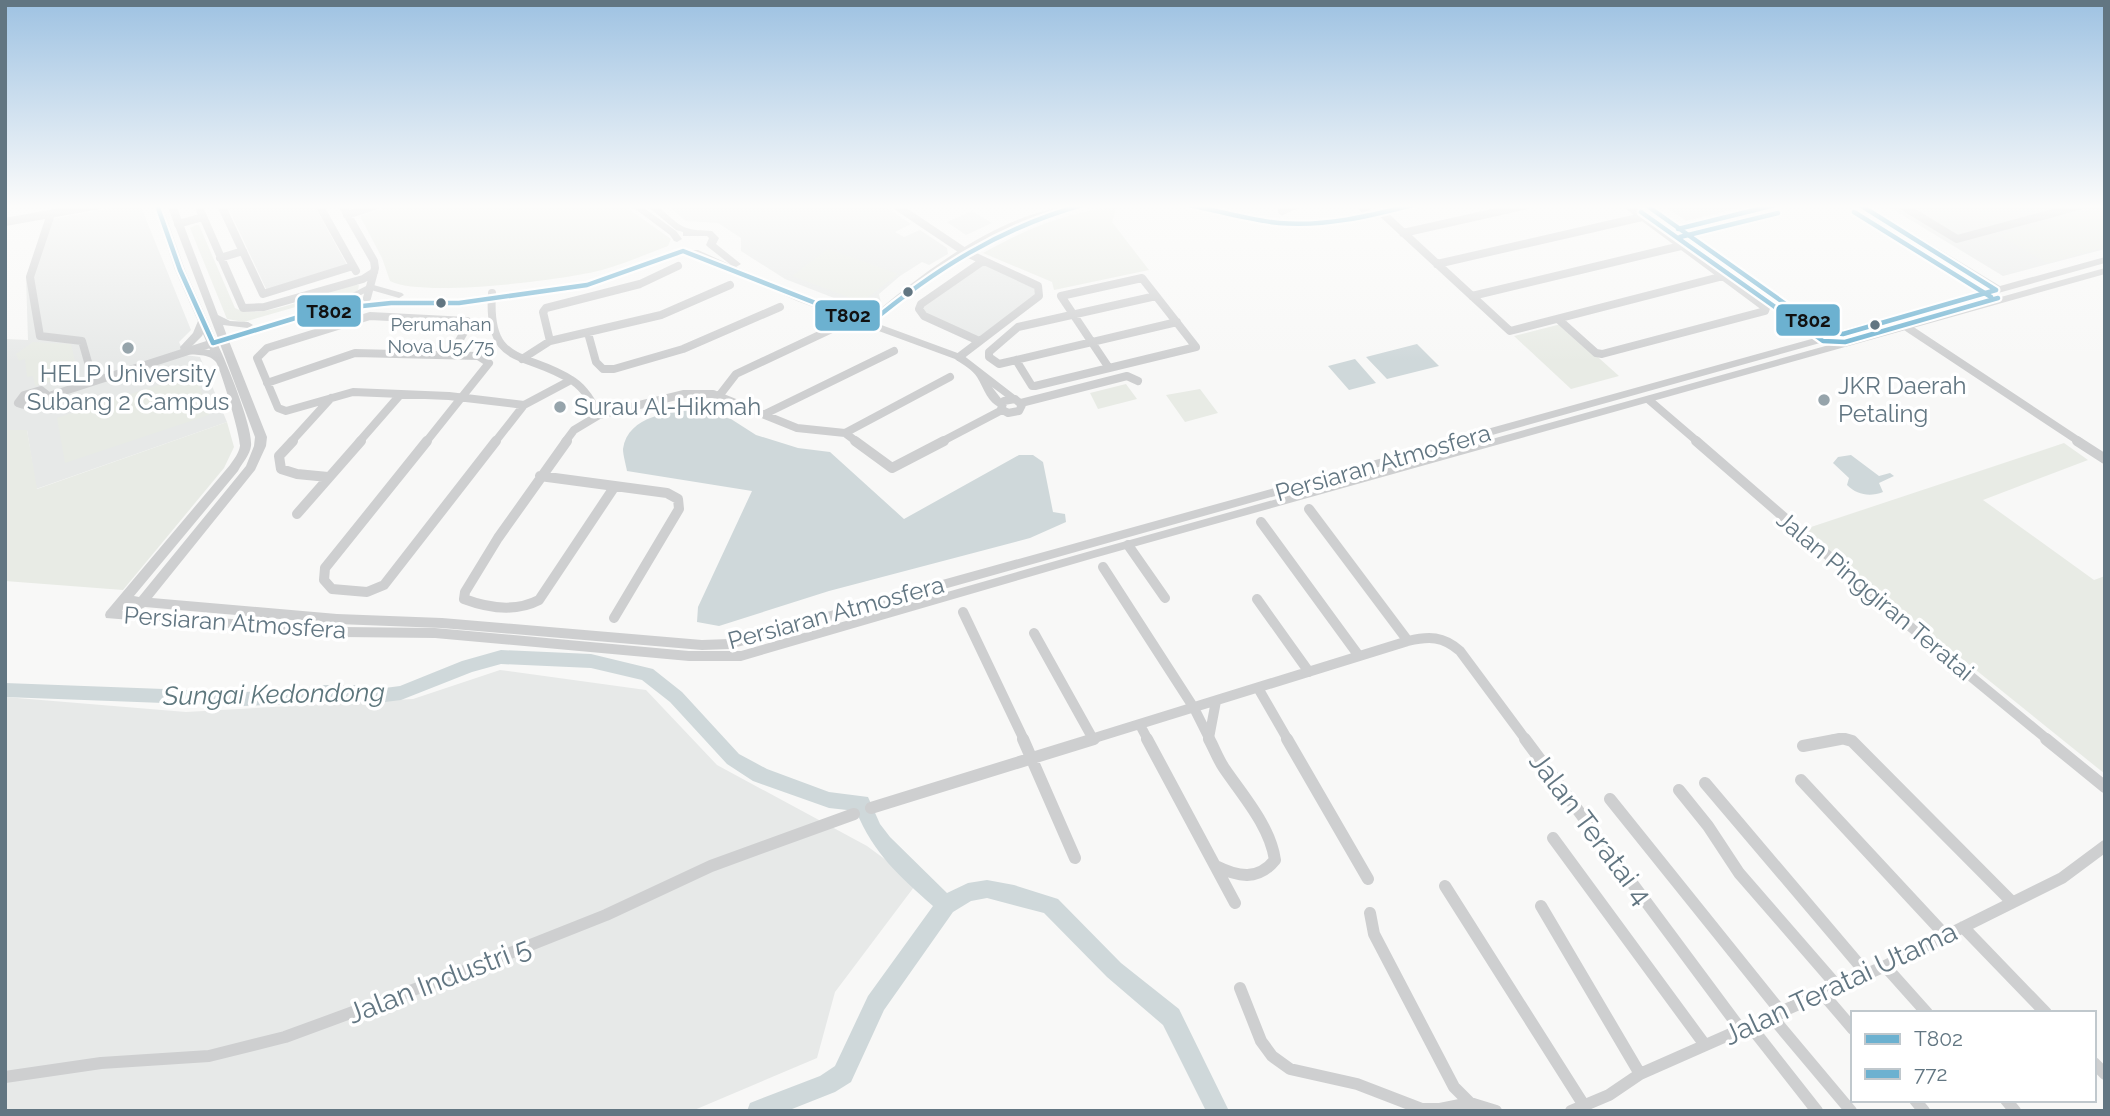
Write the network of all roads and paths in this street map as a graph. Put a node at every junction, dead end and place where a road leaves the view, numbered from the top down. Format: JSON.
{"nodes":[{"id":1,"x":37,"y":257,"type":"edge"},
{"id":2,"x":175,"y":257,"type":"edge"},
{"id":3,"x":192,"y":257,"type":"edge"},
{"id":4,"x":223,"y":257,"type":"edge"},
{"id":5,"x":246,"y":257,"type":"edge"},
{"id":6,"x":348,"y":257,"type":"edge"},
{"id":7,"x":372,"y":257,"type":"edge"},
{"id":8,"x":652,"y":257,"type":"edge"},
{"id":9,"x":705,"y":257,"type":"edge"},
{"id":10,"x":727,"y":257,"type":"edge"},
{"id":11,"x":975,"y":257,"type":"edge"},
{"id":12,"x":1429,"y":257,"type":"edge"},
{"id":13,"x":1467,"y":257,"type":"edge"},
{"id":14,"x":1635,"y":257,"type":"edge"},
{"id":15,"x":1697,"y":257,"type":"edge"},
{"id":16,"x":1718,"y":257,"type":"edge"},
{"id":17,"x":1948,"y":257,"type":"edge"},
{"id":18,"x":1953,"y":257,"type":"edge"},
{"id":19,"x":220,"y":258,"type":"joint"},
{"id":20,"x":955,"y":258,"type":"joint"},
{"id":21,"x":979,"y":259,"type":"junction"},
{"id":22,"x":2105,"y":260,"type":"edge"},
{"id":23,"x":1437,"y":264,"type":"junction"},
{"id":24,"x":353,"y":266,"type":"junction"},
{"id":25,"x":678,"y":266,"type":"dead end"},
{"id":26,"x":2105,"y":271,"type":"edge"},
{"id":27,"x":374,"y":272,"type":"junction"},
{"id":28,"x":1739,"y":272,"type":"junction"},
{"id":29,"x":358,"y":275,"type":"dead end"},
{"id":30,"x":1723,"y":276,"type":"junction"},
{"id":31,"x":755,"y":279,"type":"junction"},
{"id":32,"x":351,"y":282,"type":"junction"},
{"id":33,"x":2068,"y":282,"type":"junction"},
{"id":34,"x":730,"y":285,"type":"dead end"},
{"id":35,"x":2004,"y":290,"type":"junction"},
{"id":36,"x":369,"y":293,"type":"junction"},
{"id":37,"x":492,"y":296,"type":"junction"},
{"id":38,"x":1156,"y":296,"type":"junction"},
{"id":39,"x":1472,"y":296,"type":"junction"},
{"id":40,"x":344,"y":300,"type":"joint"},
{"id":41,"x":391,"y":303,"type":"junction"},
{"id":42,"x":1943,"y":305,"type":"junction"},
{"id":43,"x":780,"y":307,"type":"dead end"},
{"id":44,"x":886,"y":309,"type":"junction"},
{"id":45,"x":1967,"y":309,"type":"junction"},
{"id":46,"x":844,"y":315,"type":"junction"},
{"id":47,"x":1074,"y":315,"type":"junction"},
{"id":48,"x":216,"y":317,"type":"junction"},
{"id":49,"x":1558,"y":319,"type":"junction"},
{"id":50,"x":203,"y":321,"type":"junction"},
{"id":51,"x":1177,"y":322,"type":"junction"},
{"id":52,"x":869,"y":324,"type":"junction"},
{"id":53,"x":249,"y":328,"type":"junction"},
{"id":54,"x":1908,"y":328,"type":"junction"},
{"id":55,"x":832,"y":329,"type":"dead end"},
{"id":56,"x":1817,"y":329,"type":"junction"},
{"id":57,"x":894,"y":332,"type":"junction"},
{"id":58,"x":588,"y":333,"type":"junction"},
{"id":59,"x":1843,"y":334,"type":"junction"},
{"id":60,"x":224,"y":336,"type":"junction"},
{"id":61,"x":212,"y":340,"type":"junction"},
{"id":62,"x":550,"y":341,"type":"junction"},
{"id":63,"x":979,"y":341,"type":"junction"},
{"id":64,"x":1092,"y":342,"type":"junction"},
{"id":65,"x":1815,"y":342,"type":"junction"},
{"id":66,"x":185,"y":349,"type":"junction"},
{"id":67,"x":894,"y":351,"type":"dead end"},
{"id":68,"x":451,"y":355,"type":"junction"},
{"id":69,"x":164,"y":356,"type":"junction"},
{"id":70,"x":960,"y":357,"type":"junction"},
{"id":71,"x":226,"y":358,"type":"junction"},
{"id":72,"x":522,"y":359,"type":"junction"},
{"id":73,"x":1773,"y":359,"type":"junction"},
{"id":74,"x":1016,"y":360,"type":"junction"},
{"id":75,"x":1111,"y":370,"type":"junction"},
{"id":76,"x":92,"y":376,"type":"junction"},
{"id":77,"x":982,"y":376,"type":"junction"},
{"id":78,"x":950,"y":377,"type":"dead end"},
{"id":79,"x":571,"y":380,"type":"junction"},
{"id":80,"x":1138,"y":382,"type":"dead end"},
{"id":81,"x":267,"y":383,"type":"junction"},
{"id":82,"x":400,"y":395,"type":"junction"},
{"id":83,"x":719,"y":396,"type":"junction"},
{"id":84,"x":332,"y":397,"type":"junction"},
{"id":85,"x":461,"y":397,"type":"junction"},
{"id":86,"x":1649,"y":400,"type":"junction"},
{"id":87,"x":1018,"y":401,"type":"junction"},
{"id":88,"x":524,"y":405,"type":"junction"},
{"id":89,"x":297,"y":408,"type":"junction"},
{"id":90,"x":1001,"y":408,"type":"junction"},
{"id":91,"x":765,"y":414,"type":"junction"},
{"id":92,"x":599,"y":415,"type":"junction"},
{"id":93,"x":313,"y":418,"type":"junction"},
{"id":94,"x":845,"y":433,"type":"junction"},
{"id":95,"x":2105,"y":459,"type":"edge"},
{"id":96,"x":540,"y":476,"type":"junction"},
{"id":97,"x":328,"y":477,"type":"junction"},
{"id":98,"x":615,"y":486,"type":"junction"},
{"id":99,"x":1309,"y":509,"type":"dead end"},
{"id":100,"x":297,"y":514,"type":"dead end"},
{"id":101,"x":1261,"y":522,"type":"dead end"},
{"id":102,"x":1128,"y":545,"type":"junction"},
{"id":103,"x":1103,"y":567,"type":"dead end"},
{"id":104,"x":1165,"y":598,"type":"dead end"},
{"id":105,"x":1257,"y":599,"type":"dead end"},
{"id":106,"x":124,"y":600,"type":"junction"},
{"id":107,"x":141,"y":601,"type":"junction"},
{"id":108,"x":963,"y":612,"type":"dead end"},
{"id":109,"x":129,"y":617,"type":"junction"},
{"id":110,"x":614,"y":618,"type":"dead end"},
{"id":111,"x":1034,"y":633,"type":"dead end"},
{"id":112,"x":1408,"y":641,"type":"junction"},
{"id":113,"x":1359,"y":656,"type":"junction"},
{"id":114,"x":1309,"y":672,"type":"junction"},
{"id":115,"x":1258,"y":688,"type":"junction"},
{"id":116,"x":1216,"y":701,"type":"junction"},
{"id":117,"x":1194,"y":708,"type":"junction"},
{"id":118,"x":1140,"y":724,"type":"junction"},
{"id":119,"x":1209,"y":738,"type":"junction"},
{"id":120,"x":1093,"y":740,"type":"junction"},
{"id":121,"x":1803,"y":746,"type":"dead end"},
{"id":122,"x":1032,"y":758,"type":"junction"},
{"id":123,"x":1801,"y":780,"type":"dead end"},
{"id":124,"x":1705,"y":783,"type":"dead end"},
{"id":125,"x":2105,"y":787,"type":"edge"},
{"id":126,"x":1679,"y":790,"type":"dead end"},
{"id":127,"x":1610,"y":799,"type":"dead end"},
{"id":128,"x":871,"y":807,"type":"dead end"},
{"id":129,"x":854,"y":814,"type":"dead end"},
{"id":130,"x":1553,"y":838,"type":"dead end"},
{"id":131,"x":2105,"y":846,"type":"edge"},
{"id":132,"x":1075,"y":858,"type":"dead end"},
{"id":133,"x":1216,"y":866,"type":"junction"},
{"id":134,"x":1368,"y":879,"type":"dead end"},
{"id":135,"x":1445,"y":886,"type":"dead end"},
{"id":136,"x":2012,"y":902,"type":"junction"},
{"id":137,"x":1235,"y":903,"type":"dead end"},
{"id":138,"x":1541,"y":906,"type":"dead end"},
{"id":139,"x":1370,"y":913,"type":"dead end"},
{"id":140,"x":1963,"y":927,"type":"junction"},
{"id":141,"x":1946,"y":936,"type":"junction"},
{"id":142,"x":1885,"y":966,"type":"junction"},
{"id":143,"x":1867,"y":974,"type":"junction"},
{"id":144,"x":1838,"y":987,"type":"junction"},
{"id":145,"x":1240,"y":988,"type":"dead end"},
{"id":146,"x":1823,"y":994,"type":"junction"},
{"id":147,"x":1925,"y":1011,"type":"edge"},
{"id":148,"x":2044,"y":1011,"type":"edge"},
{"id":149,"x":1777,"y":1015,"type":"junction"},
{"id":150,"x":1851,"y":1027,"type":"edge"},
{"id":151,"x":1746,"y":1029,"type":"junction"},
{"id":152,"x":1705,"y":1045,"type":"junction"},
{"id":153,"x":1640,"y":1074,"type":"junction"},
{"id":154,"x":5,"y":1077,"type":"edge"},
{"id":155,"x":1469,"y":1103,"type":"junction"},
{"id":156,"x":1585,"y":1107,"type":"junction"},
{"id":157,"x":1496,"y":1111,"type":"edge"},
{"id":158,"x":1571,"y":1111,"type":"edge"},
{"id":159,"x":1817,"y":1111,"type":"edge"},
{"id":160,"x":1851,"y":1111,"type":"edge"}],
"edges":[{"from":1,"to":76,"type":"street"},
{"from":2,"to":50,"type":"street"},
{"from":3,"to":48,"type":"street"},
{"from":4,"to":19,"type":"street"},
{"from":5,"to":24,"type":"street"},
{"from":6,"to":24,"type":"street"},
{"from":7,"to":27,"type":"street"},
{"from":8,"to":37,"type":"street"},
{"from":9,"to":31,"type":"street"},
{"from":10,"to":31,"type":"street"},
{"from":11,"to":21,"type":"street"},
{"from":12,"to":23,"type":"street"},
{"from":13,"to":23,"type":"street"},
{"from":14,"to":39,"type":"street"},
{"from":15,"to":30,"type":"street"},
{"from":16,"to":28,"type":"street"},
{"from":17,"to":35,"type":"street"},
{"from":18,"to":35,"type":"street"},
{"from":19,"to":32,"type":"street"},
{"from":20,"to":21,"type":"street"},
{"from":20,"to":44,"type":"street"},
{"from":21,"to":63,"type":"street"},
{"from":21,"to":63,"type":"street"},
{"from":22,"to":35,"type":"street","name":"Persiaran Atmosfera"},
{"from":23,"to":39,"type":"street"},
{"from":24,"to":29,"type":"street"},
{"from":25,"to":62,"type":"street"},
{"from":26,"to":33,"type":"street","name":"Persiaran Atmosfera"},
{"from":27,"to":32,"type":"street"},
{"from":27,"to":36,"type":"street"},
{"from":28,"to":30,"type":"street"},
{"from":28,"to":56,"type":"street"},
{"from":30,"to":49,"type":"street"},
{"from":30,"to":49,"type":"street"},
{"from":31,"to":46,"type":"street"},
{"from":32,"to":36,"type":"street"},
{"from":33,"to":35,"type":"street"},
{"from":33,"to":45,"type":"street","name":"Persiaran Atmosfera"},
{"from":34,"to":58,"type":"street"},
{"from":35,"to":42,"type":"street","name":"Persiaran Atmosfera"},
{"from":35,"to":45,"type":"street"},
{"from":36,"to":37,"type":"street"},
{"from":36,"to":40,"type":"street"},
{"from":36,"to":41,"type":"street"},
{"from":37,"to":41,"type":"street"},
{"from":37,"to":72,"type":"street"},
{"from":38,"to":47,"type":"street"},
{"from":38,"to":47,"type":"street"},
{"from":38,"to":51,"type":"street"},
{"from":39,"to":49,"type":"street"},
{"from":40,"to":53,"type":"street"},
{"from":41,"to":53,"type":"street"},
{"from":42,"to":54,"type":"street"},
{"from":42,"to":59,"type":"street","name":"Persiaran Atmosfera"},
{"from":43,"to":58,"type":"street"},
{"from":44,"to":46,"type":"street"},
{"from":44,"to":52,"type":"street"},
{"from":44,"to":57,"type":"street"},
{"from":45,"to":54,"type":"street","name":"Persiaran Atmosfera"},
{"from":46,"to":52,"type":"street"},
{"from":47,"to":64,"type":"street"},
{"from":47,"to":74,"type":"street"},
{"from":48,"to":53,"type":"street"},
{"from":48,"to":60,"type":"street"},
{"from":50,"to":61,"type":"street"},
{"from":50,"to":66,"type":"street"},
{"from":51,"to":64,"type":"street"},
{"from":51,"to":75,"type":"street"},
{"from":52,"to":57,"type":"street"},
{"from":53,"to":60,"type":"street"},
{"from":53,"to":71,"type":"street"},
{"from":54,"to":73,"type":"street","name":"Persiaran Atmosfera"},
{"from":54,"to":95,"type":"street"},
{"from":55,"to":83,"type":"street"},
{"from":56,"to":59,"type":"street"},
{"from":56,"to":65,"type":"street"},
{"from":57,"to":70,"type":"street"},
{"from":58,"to":62,"type":"street"},
{"from":59,"to":65,"type":"street","name":"Persiaran Atmosfera"},
{"from":60,"to":61,"type":"street"},
{"from":60,"to":71,"type":"street"},
{"from":61,"to":66,"type":"street"},
{"from":61,"to":71,"type":"street"},
{"from":62,"to":72,"type":"street"},
{"from":63,"to":70,"type":"street"},
{"from":64,"to":74,"type":"street"},
{"from":64,"to":75,"type":"street"},
{"from":65,"to":73,"type":"street","name":"Persiaran Atmosfera"},
{"from":66,"to":69,"type":"street"},
{"from":66,"to":71,"type":"street"},
{"from":67,"to":91,"type":"street"},
{"from":68,"to":81,"type":"street"},
{"from":68,"to":81,"type":"street"},
{"from":68,"to":85,"type":"street"},
{"from":69,"to":76,"type":"street"},
{"from":69,"to":76,"type":"street"},
{"from":70,"to":77,"type":"street"},
{"from":71,"to":106,"type":"street"},
{"from":71,"to":107,"type":"street"},
{"from":72,"to":79,"type":"street"},
{"from":73,"to":86,"type":"street","name":"Persiaran Atmosfera"},
{"from":73,"to":107,"type":"street","name":"Persiaran Atmosfera"},
{"from":74,"to":75,"type":"street"},
{"from":77,"to":87,"type":"street"},
{"from":77,"to":90,"type":"street"},
{"from":78,"to":94,"type":"street"},
{"from":79,"to":88,"type":"street"},
{"from":79,"to":92,"type":"street"},
{"from":80,"to":87,"type":"street"},
{"from":81,"to":89,"type":"street"},
{"from":82,"to":84,"type":"street"},
{"from":82,"to":85,"type":"street"},
{"from":82,"to":97,"type":"street"},
{"from":83,"to":91,"type":"street"},
{"from":83,"to":92,"type":"street"},
{"from":84,"to":89,"type":"street"},
{"from":84,"to":93,"type":"street"},
{"from":85,"to":88,"type":"street"},
{"from":85,"to":88,"type":"street"},
{"from":86,"to":102,"type":"street","name":"Persiaran Atmosfera"},
{"from":86,"to":125,"type":"street","name":"Jalan Pinggiran Teratai"},
{"from":87,"to":90,"type":"street"},
{"from":87,"to":90,"type":"street"},
{"from":89,"to":93,"type":"street"},
{"from":90,"to":94,"type":"street"},
{"from":91,"to":94,"type":"street"},
{"from":92,"to":96,"type":"street"},
{"from":93,"to":97,"type":"street"},
{"from":96,"to":98,"type":"street"},
{"from":96,"to":98,"type":"street"},
{"from":97,"to":100,"type":"street"},
{"from":98,"to":110,"type":"street"},
{"from":99,"to":112,"type":"street"},
{"from":101,"to":113,"type":"street"},
{"from":102,"to":104,"type":"street"},
{"from":102,"to":109,"type":"street","name":"Persiaran Atmosfera"},
{"from":103,"to":117,"type":"street"},
{"from":105,"to":114,"type":"street"},
{"from":106,"to":107,"type":"street","name":"Persiaran Atmosfera"},
{"from":106,"to":109,"type":"street","name":"Persiaran Atmosfera"},
{"from":107,"to":109,"type":"street"},
{"from":108,"to":122,"type":"street"},
{"from":111,"to":120,"type":"street"},
{"from":112,"to":113,"type":"street"},
{"from":112,"to":151,"type":"street","name":"Jalan Teratai 4"},
{"from":113,"to":114,"type":"street"},
{"from":114,"to":115,"type":"street"},
{"from":115,"to":116,"type":"street"},
{"from":115,"to":134,"type":"street"},
{"from":116,"to":117,"type":"street"},
{"from":116,"to":119,"type":"street"},
{"from":117,"to":118,"type":"street"},
{"from":117,"to":119,"type":"street"},
{"from":118,"to":120,"type":"street"},
{"from":118,"to":133,"type":"street"},
{"from":119,"to":133,"type":"street"},
{"from":120,"to":122,"type":"street"},
{"from":121,"to":136,"type":"street"},
{"from":122,"to":128,"type":"street"},
{"from":122,"to":132,"type":"street"},
{"from":123,"to":141,"type":"street"},
{"from":124,"to":143,"type":"street"},
{"from":126,"to":144,"type":"street"},
{"from":127,"to":149,"type":"street"},
{"from":129,"to":154,"type":"street","name":"Jalan Industri 5"},
{"from":130,"to":152,"type":"street"},
{"from":131,"to":136,"type":"street","name":"Jalan Teratai Utama"},
{"from":133,"to":137,"type":"street"},
{"from":135,"to":156,"type":"street"},
{"from":136,"to":140,"type":"street","name":"Jalan Teratai Utama"},
{"from":138,"to":153,"type":"street"},
{"from":139,"to":155,"type":"street"},
{"from":140,"to":141,"type":"street","name":"Jalan Teratai Utama"},
{"from":140,"to":148,"type":"street"},
{"from":141,"to":142,"type":"street","name":"Jalan Teratai Utama"},
{"from":142,"to":143,"type":"street","name":"Jalan Teratai Utama"},
{"from":142,"to":147,"type":"street"},
{"from":143,"to":144,"type":"street","name":"Jalan Teratai Utama"},
{"from":144,"to":146,"type":"street","name":"Jalan Teratai Utama"},
{"from":145,"to":155,"type":"street"},
{"from":146,"to":149,"type":"street","name":"Jalan Teratai Utama"},
{"from":146,"to":150,"type":"street"},
{"from":149,"to":151,"type":"street","name":"Jalan Teratai Utama"},
{"from":149,"to":160,"type":"street"},
{"from":151,"to":152,"type":"street","name":"Jalan Teratai Utama"},
{"from":151,"to":159,"type":"street","name":"Jalan Teratai 4"},
{"from":152,"to":153,"type":"street","name":"Jalan Teratai Utama"},
{"from":153,"to":156,"type":"street","name":"Jalan Teratai Utama"},
{"from":155,"to":157,"type":"street"},
{"from":156,"to":158,"type":"street","name":"Jalan Teratai Utama"}]}
